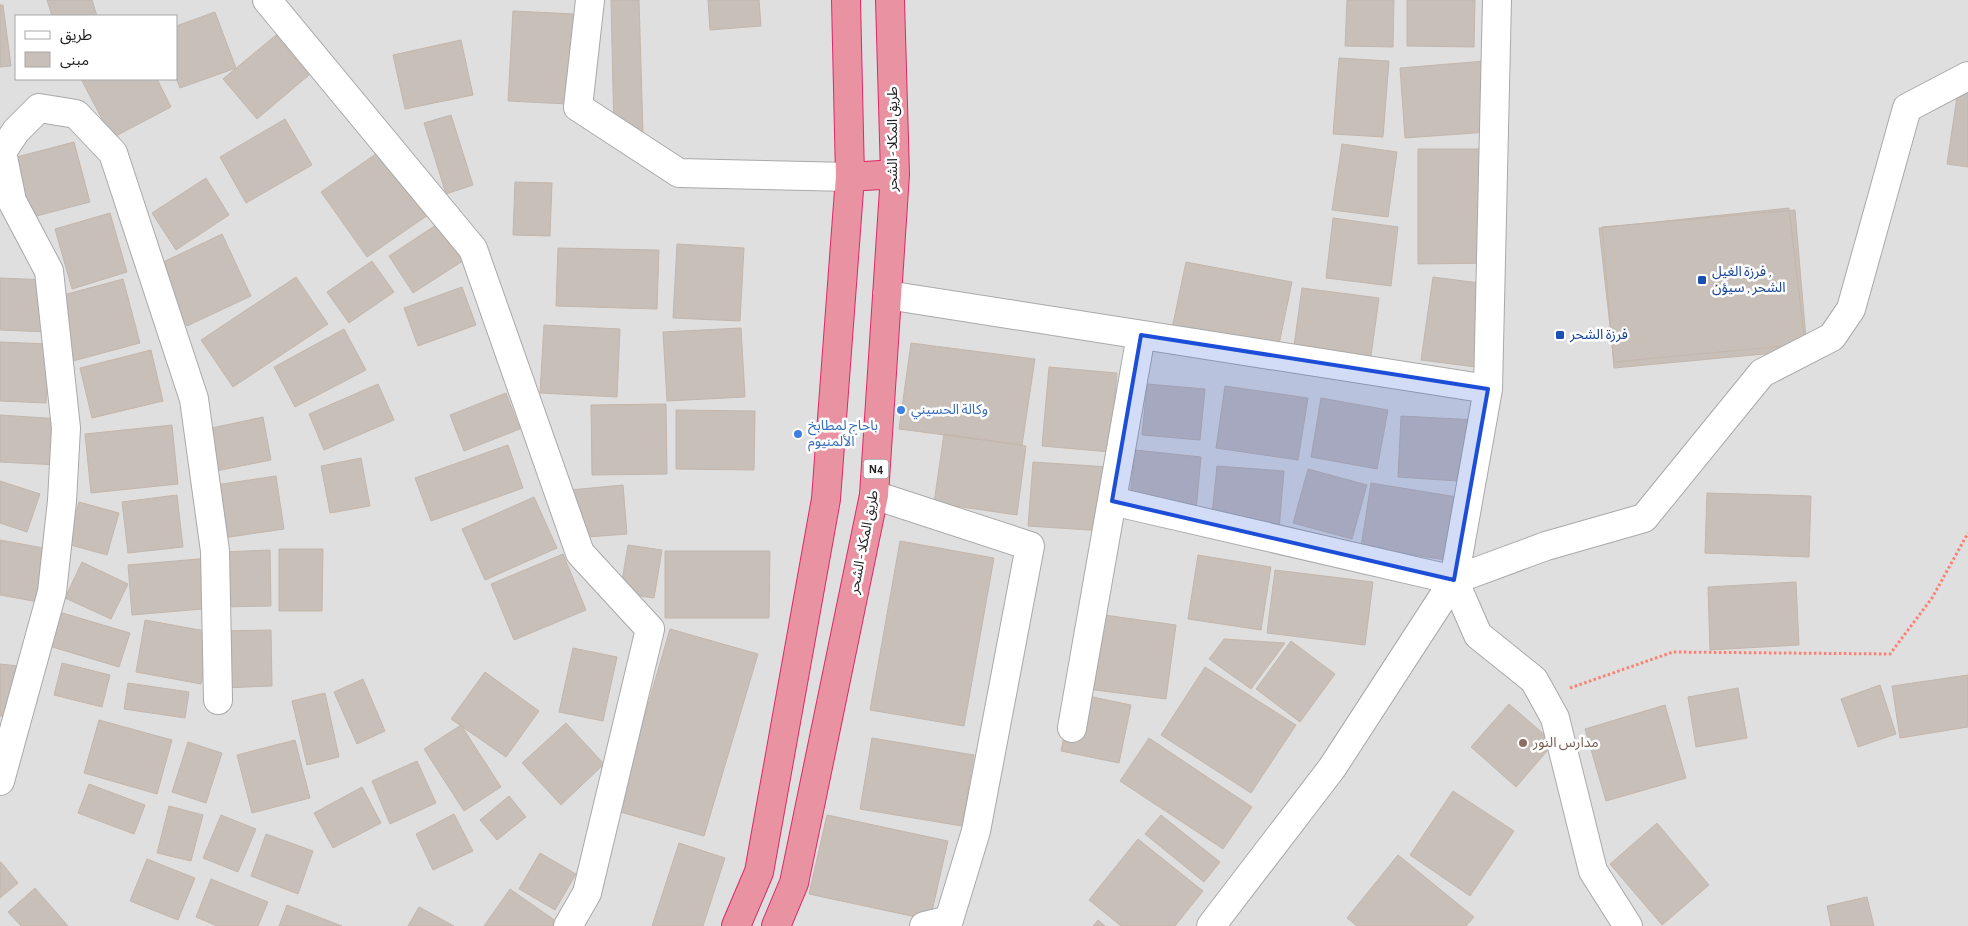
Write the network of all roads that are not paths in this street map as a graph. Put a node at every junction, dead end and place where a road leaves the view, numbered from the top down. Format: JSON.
{"nodes":[{"id":1,"x":267,"y":0,"type":"edge"},
{"id":2,"x":590,"y":0,"type":"edge"},
{"id":3,"x":846,"y":0,"type":"edge"},
{"id":4,"x":890,"y":0,"type":"edge"},
{"id":5,"x":1497,"y":0,"type":"edge"},
{"id":6,"x":1968,"y":76,"type":"edge"},
{"id":7,"x":895,"y":174,"type":"junction"},
{"id":8,"x":850,"y":177,"type":"junction"},
{"id":9,"x":887,"y":295,"type":"junction"},
{"id":10,"x":1140,"y":335,"type":"junction"},
{"id":11,"x":1488,"y":389,"type":"junction"},
{"id":12,"x":874,"y":495,"type":"junction"},
{"id":13,"x":1112,"y":500,"type":"junction"},
{"id":14,"x":1454,"y":580,"type":"junction"},
{"id":15,"x":218,"y":700,"type":"dead end"},
{"id":16,"x":1072,"y":728,"type":"dead end"},
{"id":17,"x":0,"y":781,"type":"edge"},
{"id":18,"x":568,"y":926,"type":"edge"},
{"id":19,"x":736,"y":926,"type":"edge"},
{"id":20,"x":776,"y":926,"type":"edge"},
{"id":21,"x":924,"y":926,"type":"edge"},
{"id":22,"x":1211,"y":926,"type":"edge"},
{"id":23,"x":1628,"y":926,"type":"edge"}],
"edges":[{"from":1,"to":18,"type":"street"},
{"from":2,"to":8,"type":"street"},
{"from":3,"to":8,"type":"highway"},
{"from":4,"to":7,"type":"highway","name":"طريق المكلا - الشحر","number":"N4"},
{"from":5,"to":11,"type":"street"},
{"from":6,"to":14,"type":"street"},
{"from":7,"to":8,"type":"highway"},
{"from":7,"to":9,"type":"highway","name":"طريق المكلا - الشحر","number":"N4"},
{"from":8,"to":19,"type":"highway"},
{"from":9,"to":10,"type":"street"},
{"from":9,"to":12,"type":"highway","name":"طريق المكلا - الشحر","number":"N4"},
{"from":10,"to":11,"type":"street"},
{"from":10,"to":13,"type":"street"},
{"from":11,"to":14,"type":"street"},
{"from":12,"to":20,"type":"highway","name":"طريق المكلا - الشحر","number":"N4"},
{"from":12,"to":21,"type":"street"},
{"from":13,"to":14,"type":"street"},
{"from":13,"to":16,"type":"street"},
{"from":14,"to":22,"type":"street"},
{"from":14,"to":23,"type":"street"},
{"from":15,"to":17,"type":"street"}]}
